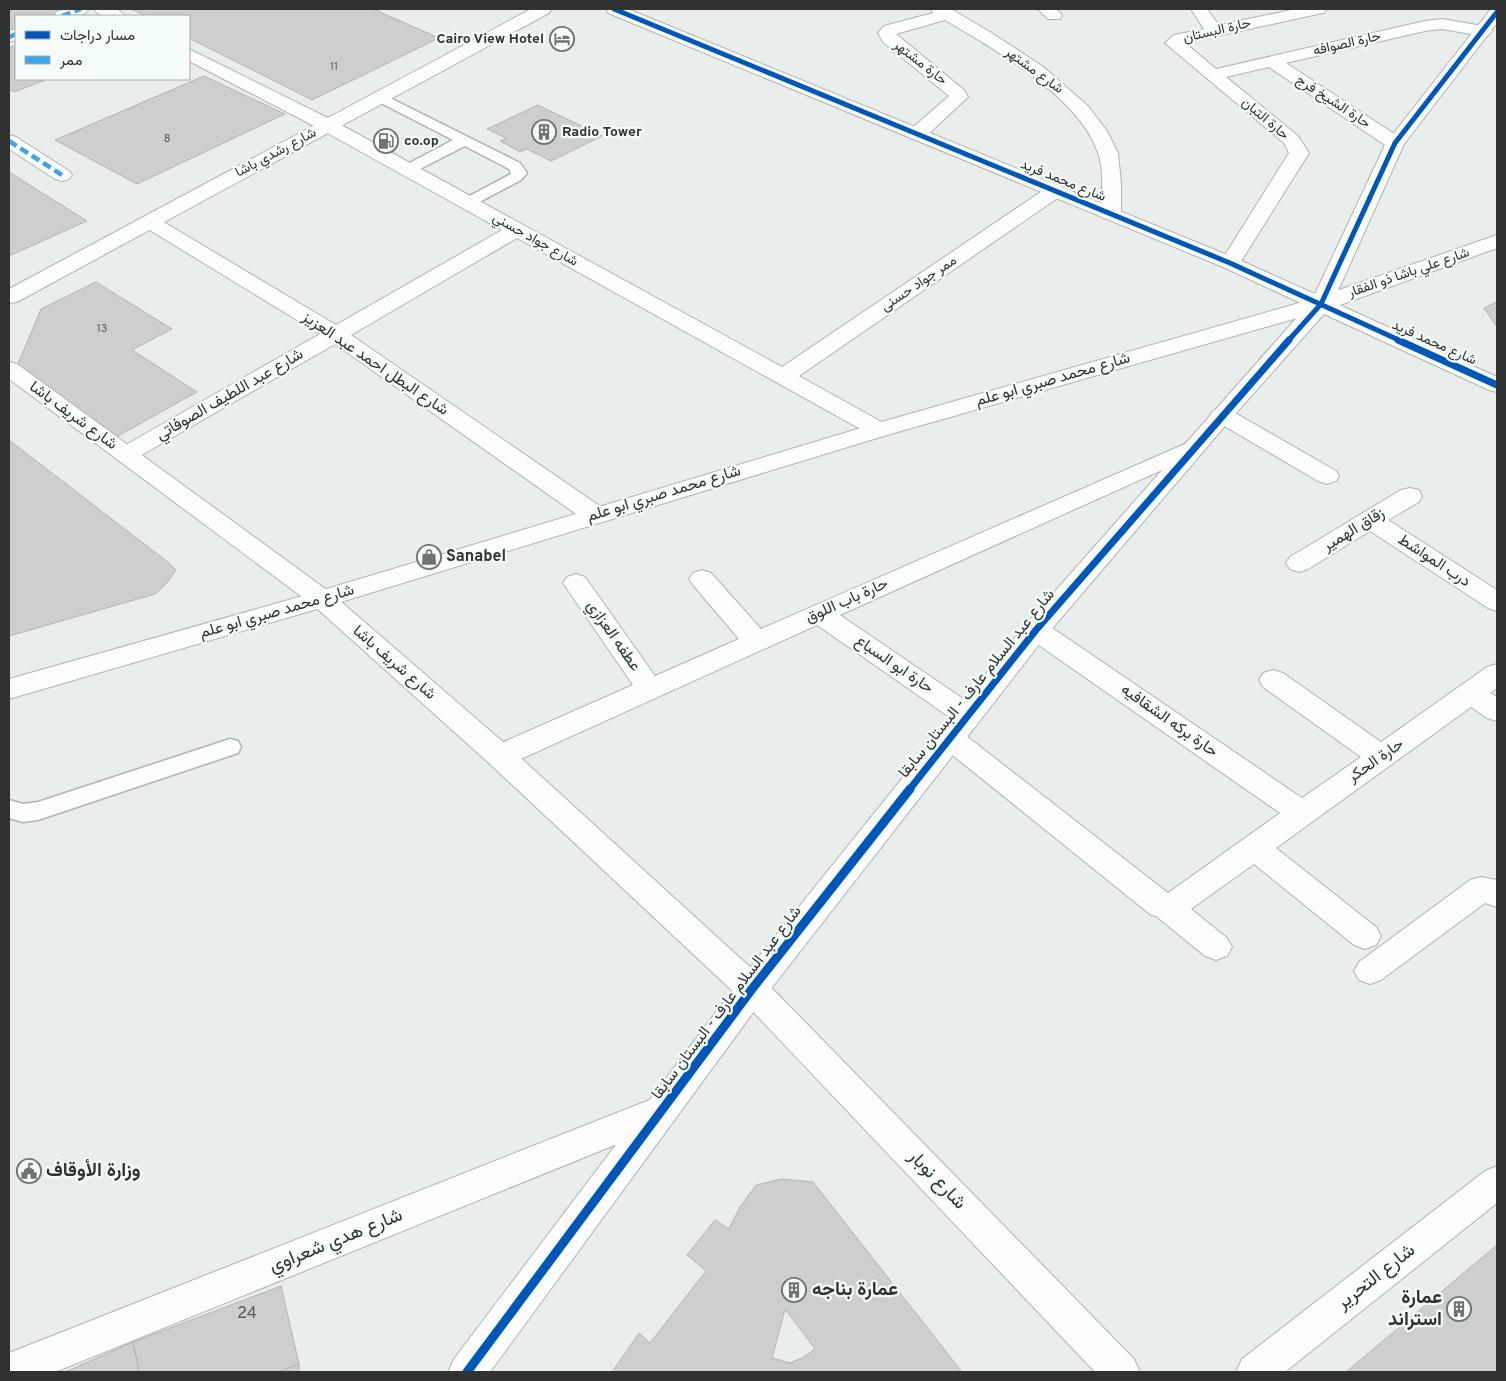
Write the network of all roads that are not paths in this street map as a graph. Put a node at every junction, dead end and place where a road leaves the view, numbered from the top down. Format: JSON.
{"nodes":[{"id":1,"x":81,"y":9,"type":"edge"},
{"id":2,"x":102,"y":9,"type":"edge"},
{"id":3,"x":543,"y":9,"type":"edge"},
{"id":4,"x":614,"y":9,"type":"edge"},
{"id":5,"x":1199,"y":9,"type":"edge"},
{"id":6,"x":1318,"y":9,"type":"edge"},
{"id":7,"x":943,"y":11,"type":"edge"},
{"id":8,"x":1497,"y":12,"type":"edge"},
{"id":9,"x":65,"y":15,"type":"edge"},
{"id":10,"x":115,"y":15,"type":"edge"},
{"id":11,"x":1483,"y":31,"type":"junction"},
{"id":12,"x":1215,"y":32,"type":"junction"},
{"id":13,"x":1175,"y":42,"type":"joint"},
{"id":14,"x":190,"y":55,"type":"edge"},
{"id":15,"x":1271,"y":61,"type":"junction"},
{"id":16,"x":1212,"y":75,"type":"junction"},
{"id":17,"x":380,"y":97,"type":"junction"},
{"id":18,"x":327,"y":126,"type":"junction"},
{"id":19,"x":917,"y":134,"type":"junction"},
{"id":20,"x":465,"y":140,"type":"junction"},
{"id":21,"x":9,"y":142,"type":"edge"},
{"id":22,"x":1396,"y":143,"type":"junction"},
{"id":23,"x":407,"y":170,"type":"junction"},
{"id":24,"x":62,"y":175,"type":"dead end"},
{"id":25,"x":1056,"y":191,"type":"junction"},
{"id":26,"x":467,"y":202,"type":"junction"},
{"id":27,"x":1111,"y":214,"type":"junction"},
{"id":28,"x":150,"y":222,"type":"junction"},
{"id":29,"x":517,"y":230,"type":"junction"},
{"id":30,"x":1497,"y":241,"type":"edge"},
{"id":31,"x":1230,"y":263,"type":"junction"},
{"id":32,"x":9,"y":297,"type":"edge"},
{"id":33,"x":1321,"y":304,"type":"junction"},
{"id":34,"x":335,"y":334,"type":"junction"},
{"id":35,"x":9,"y":370,"type":"edge"},
{"id":36,"x":783,"y":377,"type":"junction"},
{"id":37,"x":1497,"y":385,"type":"edge"},
{"id":38,"x":1222,"y":415,"type":"junction"},
{"id":39,"x":879,"y":430,"type":"junction"},
{"id":40,"x":1194,"y":447,"type":"junction"},
{"id":41,"x":125,"y":455,"type":"junction"},
{"id":42,"x":1328,"y":476,"type":"dead end"},
{"id":43,"x":1410,"y":496,"type":"dead end"},
{"id":44,"x":595,"y":515,"type":"junction"},
{"id":45,"x":1370,"y":520,"type":"junction"},
{"id":46,"x":1299,"y":563,"type":"dead end"},
{"id":47,"x":702,"y":579,"type":"dead end"},
{"id":48,"x":576,"y":583,"type":"dead end"},
{"id":49,"x":322,"y":599,"type":"junction"},
{"id":50,"x":1497,"y":602,"type":"edge"},
{"id":51,"x":819,"y":614,"type":"junction"},
{"id":52,"x":1036,"y":630,"type":"junction"},
{"id":53,"x":756,"y":641,"type":"junction"},
{"id":54,"x":1497,"y":674,"type":"edge"},
{"id":55,"x":1273,"y":680,"type":"dead end"},
{"id":56,"x":9,"y":689,"type":"edge"},
{"id":57,"x":650,"y":689,"type":"junction"},
{"id":58,"x":1471,"y":693,"type":"junction"},
{"id":59,"x":1497,"y":711,"type":"edge"},
{"id":60,"x":968,"y":716,"type":"junction"},
{"id":61,"x":950,"y":738,"type":"junction"},
{"id":62,"x":230,"y":747,"type":"dead end"},
{"id":63,"x":500,"y":756,"type":"junction"},
{"id":64,"x":1382,"y":757,"type":"junction"},
{"id":65,"x":9,"y":809,"type":"edge"},
{"id":66,"x":1302,"y":813,"type":"junction"},
{"id":67,"x":1254,"y":847,"type":"junction"},
{"id":68,"x":1497,"y":895,"type":"edge"},
{"id":69,"x":1166,"y":907,"type":"junction"},
{"id":70,"x":1365,"y":936,"type":"dead end"},
{"id":71,"x":1216,"y":947,"type":"dead end"},
{"id":72,"x":1370,"y":971,"type":"dead end"},
{"id":73,"x":752,"y":989,"type":"junction"},
{"id":74,"x":662,"y":1110,"type":"junction"},
{"id":75,"x":1495,"y":1186,"type":"edge"},
{"id":76,"x":10,"y":1372,"type":"edge"},
{"id":77,"x":467,"y":1372,"type":"edge"},
{"id":78,"x":1121,"y":1372,"type":"edge"},
{"id":79,"x":1255,"y":1372,"type":"edge"}],
"edges":[{"from":1,"to":9,"type":"street"},
{"from":2,"to":10,"type":"street"},
{"from":3,"to":17,"type":"street","name":"شارع رشدي باشا"},
{"from":4,"to":19,"type":"street","name":"شارع محمد فريد"},
{"from":5,"to":12,"type":"street"},
{"from":6,"to":12,"type":"street","name":"حارة البستان"},
{"from":7,"to":19,"type":"street","name":"حارة مشتهر"},
{"from":7,"to":27,"type":"street","name":"شارع مشتهر"},
{"from":8,"to":11,"type":"street","name":"شارع عبد السلام عارف - البستان سابقا"},
{"from":11,"to":15,"type":"street","name":"حارة الصوافه"},
{"from":11,"to":22,"type":"street","name":"شارع عبد السلام عارف - البستان سابقا"},
{"from":12,"to":13,"type":"street","name":"حارة البستان"},
{"from":13,"to":16,"type":"street","name":"حارة التبان"},
{"from":14,"to":18,"type":"street","name":"شارع جواد حسني"},
{"from":15,"to":16,"type":"street","name":"حارة الصوافه"},
{"from":15,"to":22,"type":"street","name":"حارة الشيخ فرج"},
{"from":16,"to":31,"type":"street","name":"حارة التبان"},
{"from":17,"to":18,"type":"street","name":"شارع رشدي باشا"},
{"from":17,"to":20,"type":"lane"},
{"from":18,"to":23,"type":"street","name":"شارع جواد حسني"},
{"from":18,"to":28,"type":"street","name":"شارع رشدي باشا"},
{"from":19,"to":25,"type":"street","name":"شارع محمد فريد"},
{"from":20,"to":23,"type":"lane"},
{"from":20,"to":26,"type":"lane"},
{"from":21,"to":24,"type":"street"},
{"from":22,"to":33,"type":"street","name":"شارع عبد السلام عارف - البستان سابقا"},
{"from":23,"to":26,"type":"street","name":"شارع جواد حسني"},
{"from":25,"to":27,"type":"street","name":"شارع محمد فريد"},
{"from":25,"to":36,"type":"street","name":"ممر جواد حسنى"},
{"from":26,"to":29,"type":"street","name":"شارع جواد حسني"},
{"from":27,"to":31,"type":"street","name":"شارع محمد فريد"},
{"from":28,"to":32,"type":"street","name":"شارع رشدي باشا"},
{"from":28,"to":34,"type":"street","name":"شارع البطل احمد عبد العزيز"},
{"from":29,"to":34,"type":"street","name":"شارع عبد اللطيف الصوفاتي"},
{"from":29,"to":36,"type":"street","name":"شارع جواد حسني"},
{"from":30,"to":33,"type":"street","name":"شارع علي باشا ذو الفقار"},
{"from":31,"to":33,"type":"street","name":"شارع محمد فريد"},
{"from":33,"to":37,"type":"street","name":"شارع محمد فريد"},
{"from":33,"to":38,"type":"street","name":"شارع عبد السلام عارف - البستان سابقا"},
{"from":33,"to":39,"type":"street","name":"شارع محمد صبري ابو علم"},
{"from":34,"to":41,"type":"street","name":"شارع عبد اللطيف الصوفاتي"},
{"from":34,"to":44,"type":"street","name":"شارع البطل احمد عبد العزيز"},
{"from":35,"to":41,"type":"street","name":"شارع شريف باشا"},
{"from":36,"to":39,"type":"street","name":"شارع جواد حسني"},
{"from":38,"to":40,"type":"street","name":"شارع عبد السلام عارف - البستان سابقا"},
{"from":38,"to":42,"type":"street"},
{"from":39,"to":44,"type":"street","name":"شارع محمد صبري ابو علم"},
{"from":40,"to":51,"type":"street","name":"حارة باب اللوق"},
{"from":40,"to":52,"type":"street","name":"شارع عبد السلام عارف - البستان سابقا"},
{"from":41,"to":49,"type":"street","name":"شارع شريف باشا"},
{"from":43,"to":45,"type":"street","name":"زقاق الهمير"},
{"from":44,"to":49,"type":"street","name":"شارع محمد صبري ابو علم"},
{"from":45,"to":46,"type":"street","name":"زقاق الهمير"},
{"from":45,"to":50,"type":"street","name":"درب المواشط"},
{"from":47,"to":53,"type":"street"},
{"from":48,"to":57,"type":"street","name":"عطفه العزازي"},
{"from":49,"to":56,"type":"street","name":"شارع محمد صبري ابو علم"},
{"from":49,"to":63,"type":"street","name":"شارع شريف باشا"},
{"from":51,"to":53,"type":"street","name":"حارة باب اللوق"},
{"from":51,"to":60,"type":"street","name":"حارة ابو السباع"},
{"from":52,"to":60,"type":"street","name":"شارع عبد السلام عارف - البستان سابقا"},
{"from":52,"to":66,"type":"street","name":"حارة بركه الشقافيه"},
{"from":53,"to":57,"type":"street","name":"حارة باب اللوق"},
{"from":54,"to":58,"type":"street","name":"حارة الحكر"},
{"from":55,"to":64,"type":"street"},
{"from":57,"to":63,"type":"street","name":"حارة باب اللوق"},
{"from":58,"to":59,"type":"street"},
{"from":58,"to":64,"type":"street","name":"حارة الحكر"},
{"from":60,"to":61,"type":"street","name":"شارع عبد السلام عارف - البستان سابقا"},
{"from":61,"to":69,"type":"street"},
{"from":61,"to":73,"type":"street","name":"شارع عبد السلام عارف - البستان سابقا"},
{"from":62,"to":65,"type":"lane"},
{"from":63,"to":73,"type":"street","name":"شارع شريف باشا"},
{"from":64,"to":66,"type":"street","name":"حارة الحكر"},
{"from":66,"to":67,"type":"street","name":"حارة الحكر"},
{"from":67,"to":69,"type":"street","name":"حارة الحكر"},
{"from":67,"to":70,"type":"street"},
{"from":68,"to":72,"type":"street"},
{"from":69,"to":71,"type":"street"},
{"from":73,"to":74,"type":"street","name":"شارع عبد السلام عارف - البستان سابقا"},
{"from":73,"to":78,"type":"street","name":"شارع نوبار"},
{"from":74,"to":76,"type":"street","name":"شارع هدي شعراوي"},
{"from":74,"to":77,"type":"street","name":"شارع عبد السلام عارف - البستان سابقا"},
{"from":75,"to":79,"type":"street","name":"شارع التحرير"}]}
